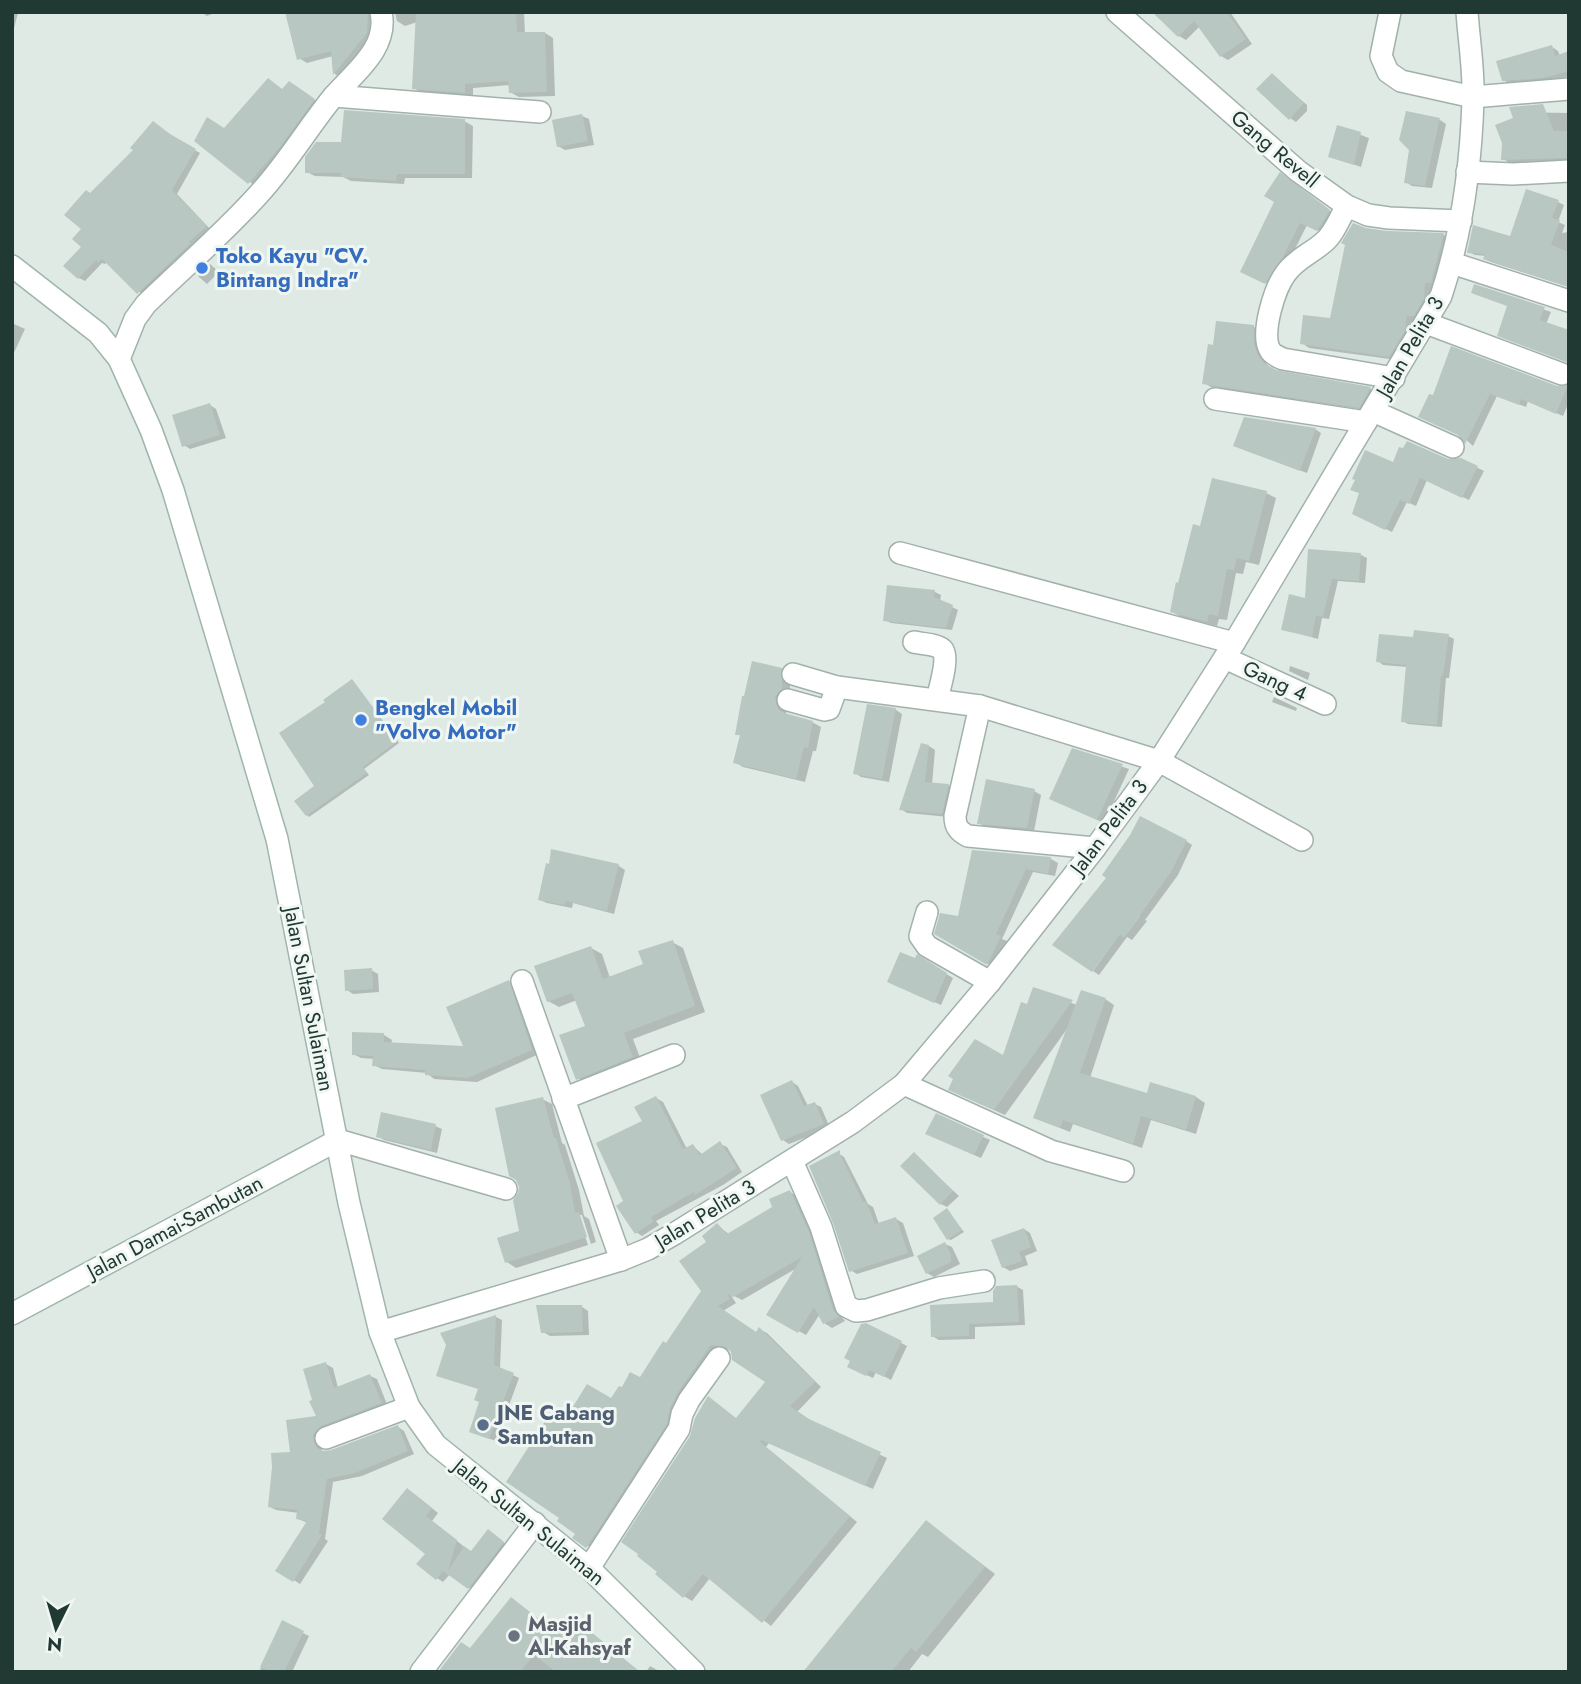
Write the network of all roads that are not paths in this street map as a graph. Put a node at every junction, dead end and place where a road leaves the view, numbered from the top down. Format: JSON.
{"nodes":[{"id":1,"x":381,"y":12,"type":"edge"},
{"id":2,"x":1117,"y":12,"type":"edge"},
{"id":3,"x":1390,"y":12,"type":"edge"},
{"id":4,"x":1467,"y":12,"type":"edge"},
{"id":5,"x":1569,"y":89,"type":"edge"},
{"id":6,"x":334,"y":96,"type":"junction"},
{"id":7,"x":1473,"y":97,"type":"junction"},
{"id":8,"x":540,"y":112,"type":"dead end"},
{"id":9,"x":1569,"y":171,"type":"edge"},
{"id":10,"x":1467,"y":172,"type":"junction"},
{"id":11,"x":1347,"y":206,"type":"junction"},
{"id":12,"x":1461,"y":221,"type":"junction"},
{"id":13,"x":1452,"y":263,"type":"junction"},
{"id":14,"x":12,"y":266,"type":"edge"},
{"id":15,"x":1569,"y":301,"type":"edge"},
{"id":16,"x":1426,"y":323,"type":"junction"},
{"id":17,"x":119,"y":359,"type":"junction"},
{"id":18,"x":1562,"y":374,"type":"dead end"},
{"id":19,"x":1394,"y":378,"type":"junction"},
{"id":20,"x":1215,"y":399,"type":"dead end"},
{"id":21,"x":1369,"y":416,"type":"junction"},
{"id":22,"x":1453,"y":447,"type":"dead end"},
{"id":23,"x":901,"y":552,"type":"dead end"},
{"id":24,"x":914,"y":642,"type":"dead end"},
{"id":25,"x":1230,"y":651,"type":"junction"},
{"id":26,"x":793,"y":674,"type":"dead end"},
{"id":27,"x":837,"y":687,"type":"junction"},
{"id":28,"x":789,"y":700,"type":"dead end"},
{"id":29,"x":937,"y":700,"type":"junction"},
{"id":30,"x":1325,"y":704,"type":"dead end"},
{"id":31,"x":980,"y":706,"type":"junction"},
{"id":32,"x":1159,"y":761,"type":"junction"},
{"id":33,"x":1303,"y":840,"type":"dead end"},
{"id":34,"x":1095,"y":848,"type":"junction"},
{"id":35,"x":927,"y":912,"type":"dead end"},
{"id":36,"x":522,"y":981,"type":"dead end"},
{"id":37,"x":990,"y":982,"type":"junction"},
{"id":38,"x":674,"y":1055,"type":"dead end"},
{"id":39,"x":904,"y":1084,"type":"junction"},
{"id":40,"x":563,"y":1099,"type":"junction"},
{"id":41,"x":338,"y":1140,"type":"junction"},
{"id":42,"x":792,"y":1161,"type":"junction"},
{"id":43,"x":1123,"y":1171,"type":"dead end"},
{"id":44,"x":506,"y":1189,"type":"dead end"},
{"id":45,"x":621,"y":1260,"type":"junction"},
{"id":46,"x":984,"y":1280,"type":"dead end"},
{"id":47,"x":12,"y":1314,"type":"edge"},
{"id":48,"x":380,"y":1332,"type":"junction"},
{"id":49,"x":719,"y":1358,"type":"dead end"},
{"id":50,"x":409,"y":1407,"type":"junction"},
{"id":51,"x":326,"y":1438,"type":"dead end"},
{"id":52,"x":535,"y":1523,"type":"junction"},
{"id":53,"x":589,"y":1568,"type":"junction"},
{"id":54,"x":421,"y":1672,"type":"edge"},
{"id":55,"x":694,"y":1672,"type":"edge"}],
"edges":[{"from":1,"to":6,"type":"street"},
{"from":2,"to":11,"type":"street","name":"Gang Revell"},
{"from":3,"to":7,"type":"street"},
{"from":4,"to":7,"type":"street","name":"Jalan Pelita 3"},
{"from":5,"to":7,"type":"street"},
{"from":6,"to":8,"type":"street"},
{"from":6,"to":17,"type":"street"},
{"from":7,"to":10,"type":"street","name":"Jalan Pelita 3"},
{"from":9,"to":10,"type":"street"},
{"from":10,"to":12,"type":"street","name":"Jalan Pelita 3"},
{"from":11,"to":12,"type":"street","name":"Gang Revell"},
{"from":11,"to":19,"type":"street"},
{"from":12,"to":13,"type":"street","name":"Jalan Pelita 3"},
{"from":13,"to":15,"type":"street"},
{"from":13,"to":16,"type":"street","name":"Jalan Pelita 3"},
{"from":14,"to":17,"type":"street","name":"Jalan Sultan Sulaiman"},
{"from":16,"to":18,"type":"street"},
{"from":16,"to":19,"type":"street","name":"Jalan Pelita 3"},
{"from":17,"to":41,"type":"street","name":"Jalan Sultan Sulaiman"},
{"from":19,"to":21,"type":"street","name":"Jalan Pelita 3"},
{"from":20,"to":21,"type":"street"},
{"from":21,"to":22,"type":"street"},
{"from":21,"to":25,"type":"street","name":"Jalan Pelita 3"},
{"from":23,"to":25,"type":"street","name":"Gang 4"},
{"from":24,"to":29,"type":"street"},
{"from":25,"to":30,"type":"street","name":"Gang 4"},
{"from":25,"to":32,"type":"street","name":"Jalan Pelita 3"},
{"from":26,"to":27,"type":"street"},
{"from":27,"to":28,"type":"street"},
{"from":27,"to":29,"type":"street"},
{"from":29,"to":31,"type":"street"},
{"from":31,"to":32,"type":"street"},
{"from":31,"to":34,"type":"street"},
{"from":32,"to":33,"type":"street"},
{"from":32,"to":34,"type":"street","name":"Jalan Pelita 3"},
{"from":34,"to":37,"type":"street","name":"Jalan Pelita 3"},
{"from":35,"to":37,"type":"street"},
{"from":36,"to":40,"type":"street"},
{"from":37,"to":39,"type":"street","name":"Jalan Pelita 3"},
{"from":38,"to":40,"type":"street"},
{"from":39,"to":42,"type":"street","name":"Jalan Pelita 3"},
{"from":39,"to":43,"type":"street"},
{"from":40,"to":45,"type":"street"},
{"from":41,"to":44,"type":"street"},
{"from":41,"to":47,"type":"street","name":"Jalan Damai-Sambutan"},
{"from":41,"to":48,"type":"street","name":"Jalan Sultan Sulaiman"},
{"from":42,"to":45,"type":"street","name":"Jalan Pelita 3"},
{"from":42,"to":46,"type":"street"},
{"from":45,"to":48,"type":"street","name":"Jalan Pelita 3"},
{"from":48,"to":50,"type":"street","name":"Jalan Sultan Sulaiman"},
{"from":49,"to":53,"type":"street"},
{"from":50,"to":51,"type":"street"},
{"from":50,"to":52,"type":"street","name":"Jalan Sultan Sulaiman"},
{"from":52,"to":53,"type":"street","name":"Jalan Sultan Sulaiman"},
{"from":52,"to":54,"type":"street"},
{"from":53,"to":55,"type":"street","name":"Jalan Sultan Sulaiman"}]}
